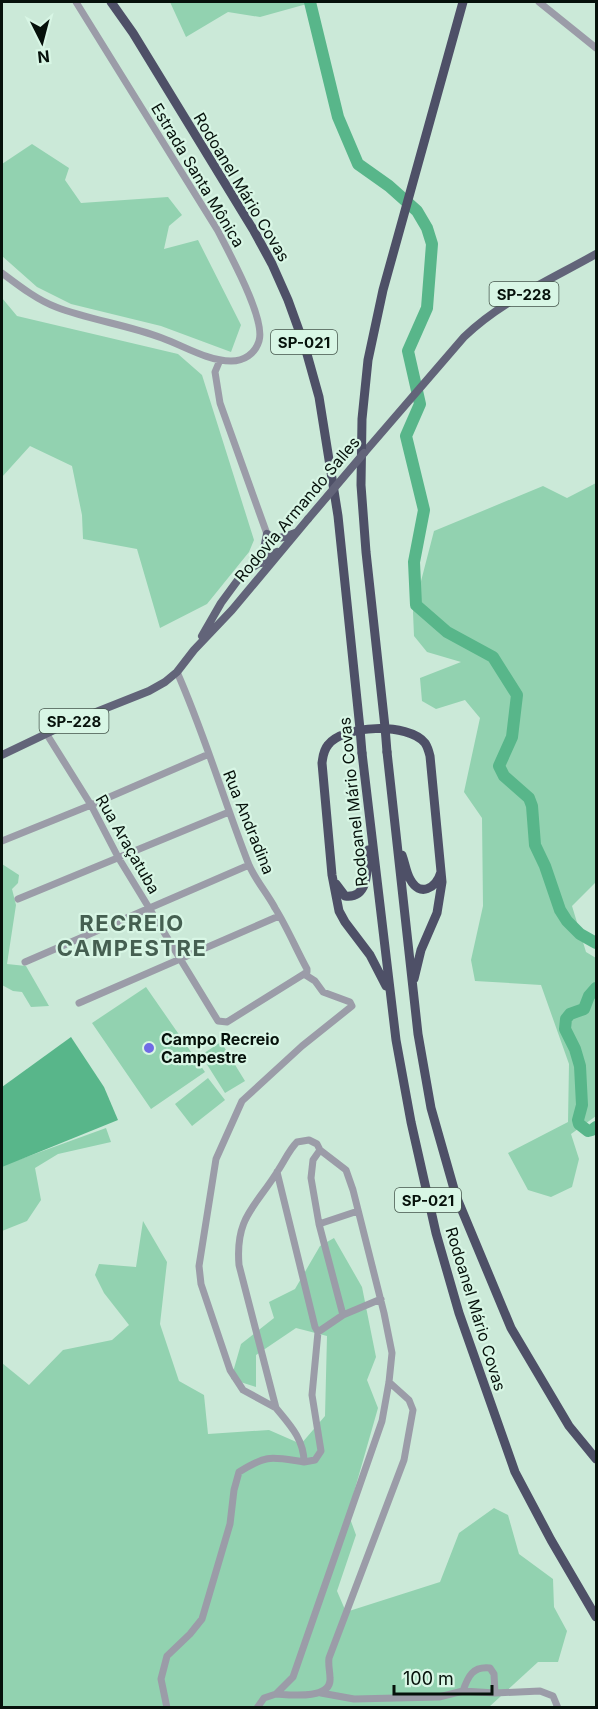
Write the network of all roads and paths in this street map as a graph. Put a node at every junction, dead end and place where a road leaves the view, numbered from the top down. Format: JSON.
{"nodes":[{"id":1,"x":76,"y":2,"type":"edge"},
{"id":2,"x":111,"y":2,"type":"edge"},
{"id":3,"x":463,"y":2,"type":"edge"},
{"id":4,"x":539,"y":2,"type":"edge"},
{"id":5,"x":597,"y":48,"type":"edge"},
{"id":6,"x":597,"y":254,"type":"edge"},
{"id":7,"x":2,"y":273,"type":"edge"},
{"id":8,"x":220,"y":360,"type":"junction"},
{"id":9,"x":296,"y":533,"type":"junction"},
{"id":10,"x":267,"y":534,"type":"junction"},
{"id":11,"x":284,"y":547,"type":"junction"},
{"id":12,"x":271,"y":550,"type":"junction"},
{"id":13,"x":261,"y":560,"type":"junction"},
{"id":14,"x":259,"y":577,"type":"junction"},
{"id":15,"x":194,"y":650,"type":"junction"},
{"id":16,"x":177,"y":672,"type":"junction"},
{"id":17,"x":46,"y":733,"type":"junction"},
{"id":18,"x":209,"y":754,"type":"junction"},
{"id":19,"x":2,"y":755,"type":"edge"},
{"id":20,"x":91,"y":805,"type":"junction"},
{"id":21,"x":229,"y":812,"type":"junction"},
{"id":22,"x":370,"y":827,"type":"junction"},
{"id":23,"x":396,"y":832,"type":"junction"},
{"id":24,"x":2,"y":841,"type":"edge"},
{"id":25,"x":117,"y":857,"type":"junction"},
{"id":26,"x":249,"y":865,"type":"junction"},
{"id":27,"x":442,"y":870,"type":"junction"},
{"id":28,"x":332,"y":875,"type":"junction"},
{"id":29,"x":18,"y":899,"type":"dead end"},
{"id":30,"x":150,"y":908,"type":"junction"},
{"id":31,"x":279,"y":916,"type":"junction"},
{"id":32,"x":180,"y":959,"type":"junction"},
{"id":33,"x":25,"y":962,"type":"dead end"},
{"id":34,"x":304,"y":974,"type":"junction"},
{"id":35,"x":412,"y":987,"type":"junction"},
{"id":36,"x":389,"y":992,"type":"junction"},
{"id":37,"x":79,"y":1003,"type":"dead end"},
{"id":38,"x":320,"y":1150,"type":"junction"},
{"id":39,"x":277,"y":1172,"type":"junction"},
{"id":40,"x":358,"y":1211,"type":"junction"},
{"id":41,"x":319,"y":1224,"type":"junction"},
{"id":42,"x":381,"y":1299,"type":"junction"},
{"id":43,"x":343,"y":1314,"type":"junction"},
{"id":44,"x":318,"y":1332,"type":"junction"},
{"id":45,"x":389,"y":1382,"type":"junction"},
{"id":46,"x":276,"y":1408,"type":"junction"},
{"id":47,"x":597,"y":1459,"type":"edge"},
{"id":48,"x":304,"y":1462,"type":"junction"},
{"id":49,"x":597,"y":1617,"type":"edge"},
{"id":50,"x":463,"y":1691,"type":"junction"},
{"id":51,"x":321,"y":1693,"type":"junction"},
{"id":52,"x":495,"y":1693,"type":"junction"},
{"id":53,"x":276,"y":1694,"type":"junction"},
{"id":54,"x":167,"y":1707,"type":"edge"},
{"id":55,"x":257,"y":1707,"type":"edge"},
{"id":56,"x":558,"y":1707,"type":"edge"}],
"edges":[{"from":1,"to":8,"type":"street","name":"Estrada Santa Mônica"},
{"from":2,"to":22,"type":"highway","name":"Rodoanel Mário Covas","number":"SP-021","bridge":true},
{"from":3,"to":23,"type":"highway","name":"Rodoanel Mário Covas","number":"SP-021","bridge":true},
{"from":4,"to":5,"type":"street"},
{"from":6,"to":9,"type":"main road","name":"Rodovia Armando Salles","number":"SP-228","bridge":true},
{"from":7,"to":8,"type":"street","name":"Estrada Santa Mônica"},
{"from":8,"to":10,"type":"street"},
{"from":9,"to":10,"type":"main road"},
{"from":9,"to":11,"type":"main road","name":"Rodovia Armando Salles","number":"SP-228"},
{"from":10,"to":12,"type":"main road"},
{"from":10,"to":13,"type":"main road"},
{"from":11,"to":12,"type":"main road"},
{"from":11,"to":14,"type":"main road","name":"Rodovia Armando Salles","number":"SP-228"},
{"from":12,"to":13,"type":"main road"},
{"from":12,"to":14,"type":"main road"},
{"from":13,"to":14,"type":"main road"},
{"from":13,"to":15,"type":"main road"},
{"from":14,"to":15,"type":"main road","name":"Rodovia Armando Salles","number":"SP-228"},
{"from":15,"to":16,"type":"main road","name":"Rodovia Armando Salles","number":"SP-228"},
{"from":16,"to":17,"type":"main road","name":"Rodovia Armando Salles","number":"SP-228"},
{"from":16,"to":18,"type":"street","name":"Rua Andradina"},
{"from":17,"to":19,"type":"main road","name":"Rodovia Armando Salles","number":"SP-228"},
{"from":17,"to":20,"type":"street","name":"Rua Araçatuba"},
{"from":18,"to":20,"type":"street"},
{"from":18,"to":21,"type":"street","name":"Rua Andradina"},
{"from":20,"to":24,"type":"street"},
{"from":20,"to":25,"type":"street","name":"Rua Araçatuba"},
{"from":21,"to":25,"type":"street"},
{"from":21,"to":26,"type":"street","name":"Rua Andradina"},
{"from":22,"to":28,"type":"highway"},
{"from":22,"to":36,"type":"highway","name":"Rodoanel Mário Covas","number":"SP-021"},
{"from":23,"to":27,"type":"highway"},
{"from":23,"to":35,"type":"highway","name":"Rodoanel Mário Covas","number":"SP-021"},
{"from":25,"to":29,"type":"street"},
{"from":25,"to":30,"type":"street","name":"Rua Araçatuba"},
{"from":26,"to":30,"type":"street"},
{"from":26,"to":31,"type":"street","name":"Rua Andradina"},
{"from":27,"to":28,"type":"highway"},
{"from":27,"to":35,"type":"highway"},
{"from":28,"to":36,"type":"highway"},
{"from":30,"to":32,"type":"street","name":"Rua Araçatuba"},
{"from":30,"to":33,"type":"street"},
{"from":31,"to":32,"type":"street"},
{"from":31,"to":34,"type":"street","name":"Rua Andradina"},
{"from":32,"to":34,"type":"street","name":"Rua Araçatuba"},
{"from":32,"to":37,"type":"street"},
{"from":34,"to":46,"type":"street"},
{"from":35,"to":47,"type":"highway","name":"Rodoanel Mário Covas","number":"SP-021"},
{"from":36,"to":49,"type":"highway","name":"Rodoanel Mário Covas","number":"SP-021"},
{"from":38,"to":39,"type":"street"},
{"from":38,"to":40,"type":"street"},
{"from":38,"to":41,"type":"street"},
{"from":39,"to":44,"type":"street"},
{"from":39,"to":46,"type":"street"},
{"from":40,"to":41,"type":"street"},
{"from":40,"to":42,"type":"street"},
{"from":41,"to":43,"type":"street"},
{"from":42,"to":43,"type":"street"},
{"from":42,"to":45,"type":"street"},
{"from":43,"to":44,"type":"street"},
{"from":44,"to":48,"type":"street"},
{"from":45,"to":51,"type":"street"},
{"from":45,"to":53,"type":"street"},
{"from":46,"to":48,"type":"street"},
{"from":48,"to":54,"type":"street"},
{"from":50,"to":51,"type":"street"},
{"from":50,"to":52,"type":"street"},
{"from":50,"to":52,"type":"street"},
{"from":51,"to":53,"type":"street"},
{"from":52,"to":56,"type":"street"},
{"from":53,"to":55,"type":"street"}]}
